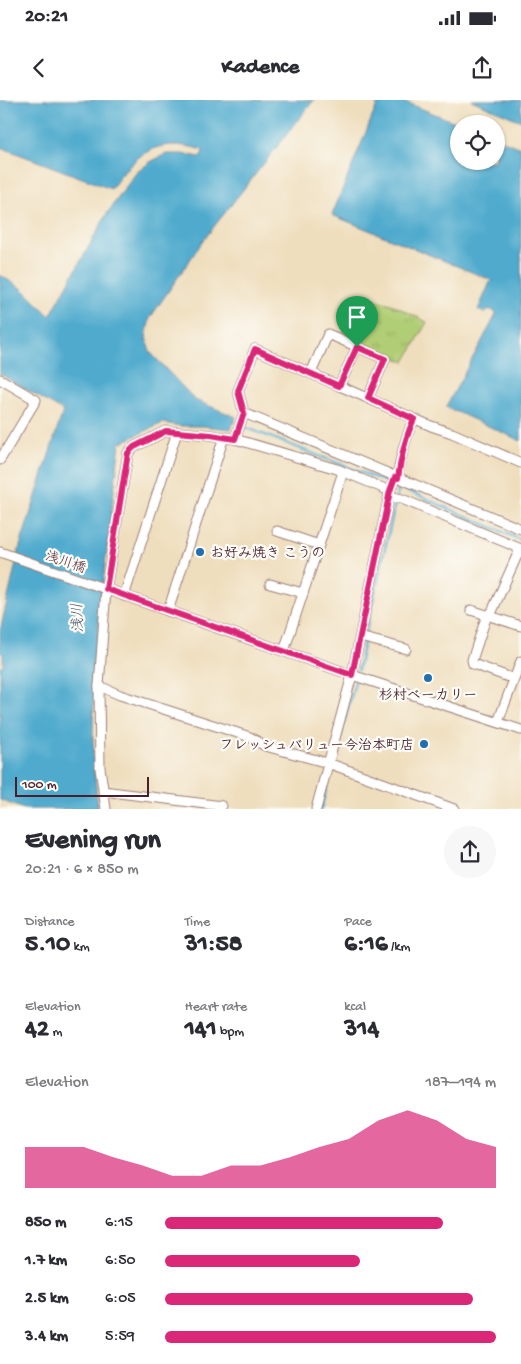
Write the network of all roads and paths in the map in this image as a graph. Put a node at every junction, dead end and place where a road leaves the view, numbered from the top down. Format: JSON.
{"nodes":[{"id":1,"x":357,"y":347,"type":"junction"},
{"id":2,"x":311,"y":373,"type":"junction"},
{"id":3,"x":0,"y":379,"type":"edge"},
{"id":4,"x":339,"y":386,"type":"junction"},
{"id":5,"x":368,"y":398,"type":"junction"},
{"id":6,"x":243,"y":415,"type":"junction"},
{"id":7,"x":414,"y":419,"type":"junction"},
{"id":8,"x":177,"y":432,"type":"junction"},
{"id":9,"x":236,"y":436,"type":"junction"},
{"id":10,"x":224,"y":437,"type":"junction"},
{"id":11,"x":0,"y":460,"type":"edge"},
{"id":12,"x":521,"y":463,"type":"edge"},
{"id":13,"x":343,"y":472,"type":"junction"},
{"id":14,"x":396,"y":478,"type":"junction"},
{"id":15,"x":390,"y":492,"type":"junction"},
{"id":16,"x":521,"y":529,"type":"edge"},
{"id":17,"x":277,"y":532,"type":"dead end"},
{"id":18,"x":319,"y":545,"type":"junction"},
{"id":19,"x":520,"y":549,"type":"edge"},
{"id":20,"x":0,"y":552,"type":"edge"},
{"id":21,"x":270,"y":584,"type":"dead end"},
{"id":22,"x":104,"y":588,"type":"junction"},
{"id":23,"x":303,"y":593,"type":"junction"},
{"id":24,"x":124,"y":596,"type":"junction"},
{"id":25,"x":471,"y":610,"type":"dead end"},
{"id":26,"x":168,"y":611,"type":"junction"},
{"id":27,"x":489,"y":616,"type":"junction"},
{"id":28,"x":521,"y":626,"type":"edge"},
{"id":29,"x":360,"y":637,"type":"junction"},
{"id":30,"x":406,"y":649,"type":"dead end"},
{"id":31,"x":284,"y":651,"type":"junction"},
{"id":32,"x":521,"y":661,"type":"edge"},
{"id":33,"x":352,"y":675,"type":"junction"},
{"id":34,"x":514,"y":679,"type":"junction"},
{"id":35,"x":99,"y":686,"type":"junction"},
{"id":36,"x":498,"y":722,"type":"junction"},
{"id":37,"x":521,"y":730,"type":"edge"},
{"id":38,"x":328,"y":763,"type":"junction"},
{"id":39,"x":103,"y":791,"type":"junction"},
{"id":40,"x":222,"y":806,"type":"dead end"},
{"id":41,"x":106,"y":809,"type":"edge"},
{"id":42,"x":316,"y":809,"type":"edge"},
{"id":43,"x":454,"y":809,"type":"edge"}],
"edges":[{"from":1,"to":2,"type":"street"},
{"from":1,"to":4,"type":"street"},
{"from":1,"to":5,"type":"street"},
{"from":2,"to":4,"type":"street"},
{"from":2,"to":6,"type":"street"},
{"from":3,"to":11,"type":"street"},
{"from":4,"to":5,"type":"street"},
{"from":5,"to":7,"type":"street"},
{"from":6,"to":9,"type":"street"},
{"from":6,"to":14,"type":"street"},
{"from":7,"to":12,"type":"street"},
{"from":7,"to":14,"type":"street"},
{"from":8,"to":10,"type":"street"},
{"from":8,"to":22,"type":"street"},
{"from":8,"to":24,"type":"street"},
{"from":9,"to":10,"type":"street"},
{"from":9,"to":13,"type":"street"},
{"from":10,"to":26,"type":"street"},
{"from":13,"to":15,"type":"street"},
{"from":13,"to":18,"type":"street"},
{"from":14,"to":15,"type":"street"},
{"from":14,"to":16,"type":"street"},
{"from":15,"to":19,"type":"street"},
{"from":15,"to":29,"type":"street"},
{"from":17,"to":18,"type":"street"},
{"from":18,"to":23,"type":"street"},
{"from":19,"to":27,"type":"street"},
{"from":20,"to":22,"type":"street","name":"浅川橋"},
{"from":21,"to":23,"type":"street"},
{"from":22,"to":24,"type":"street","name":"浅川橋"},
{"from":22,"to":35,"type":"street"},
{"from":23,"to":31,"type":"street"},
{"from":24,"to":26,"type":"street","name":"浅川橋"},
{"from":25,"to":27,"type":"street"},
{"from":26,"to":31,"type":"street","name":"浅川橋"},
{"from":27,"to":28,"type":"street"},
{"from":27,"to":34,"type":"street"},
{"from":29,"to":30,"type":"street"},
{"from":29,"to":33,"type":"street"},
{"from":31,"to":33,"type":"street","name":"浅川橋"},
{"from":32,"to":34,"type":"street"},
{"from":33,"to":36,"type":"street","name":"浅川橋"},
{"from":33,"to":38,"type":"street"},
{"from":34,"to":36,"type":"street"},
{"from":35,"to":38,"type":"street"},
{"from":35,"to":39,"type":"street"},
{"from":36,"to":37,"type":"street","name":"浅川橋"},
{"from":38,"to":42,"type":"street"},
{"from":38,"to":43,"type":"street"},
{"from":39,"to":40,"type":"street"},
{"from":39,"to":41,"type":"street"}]}
